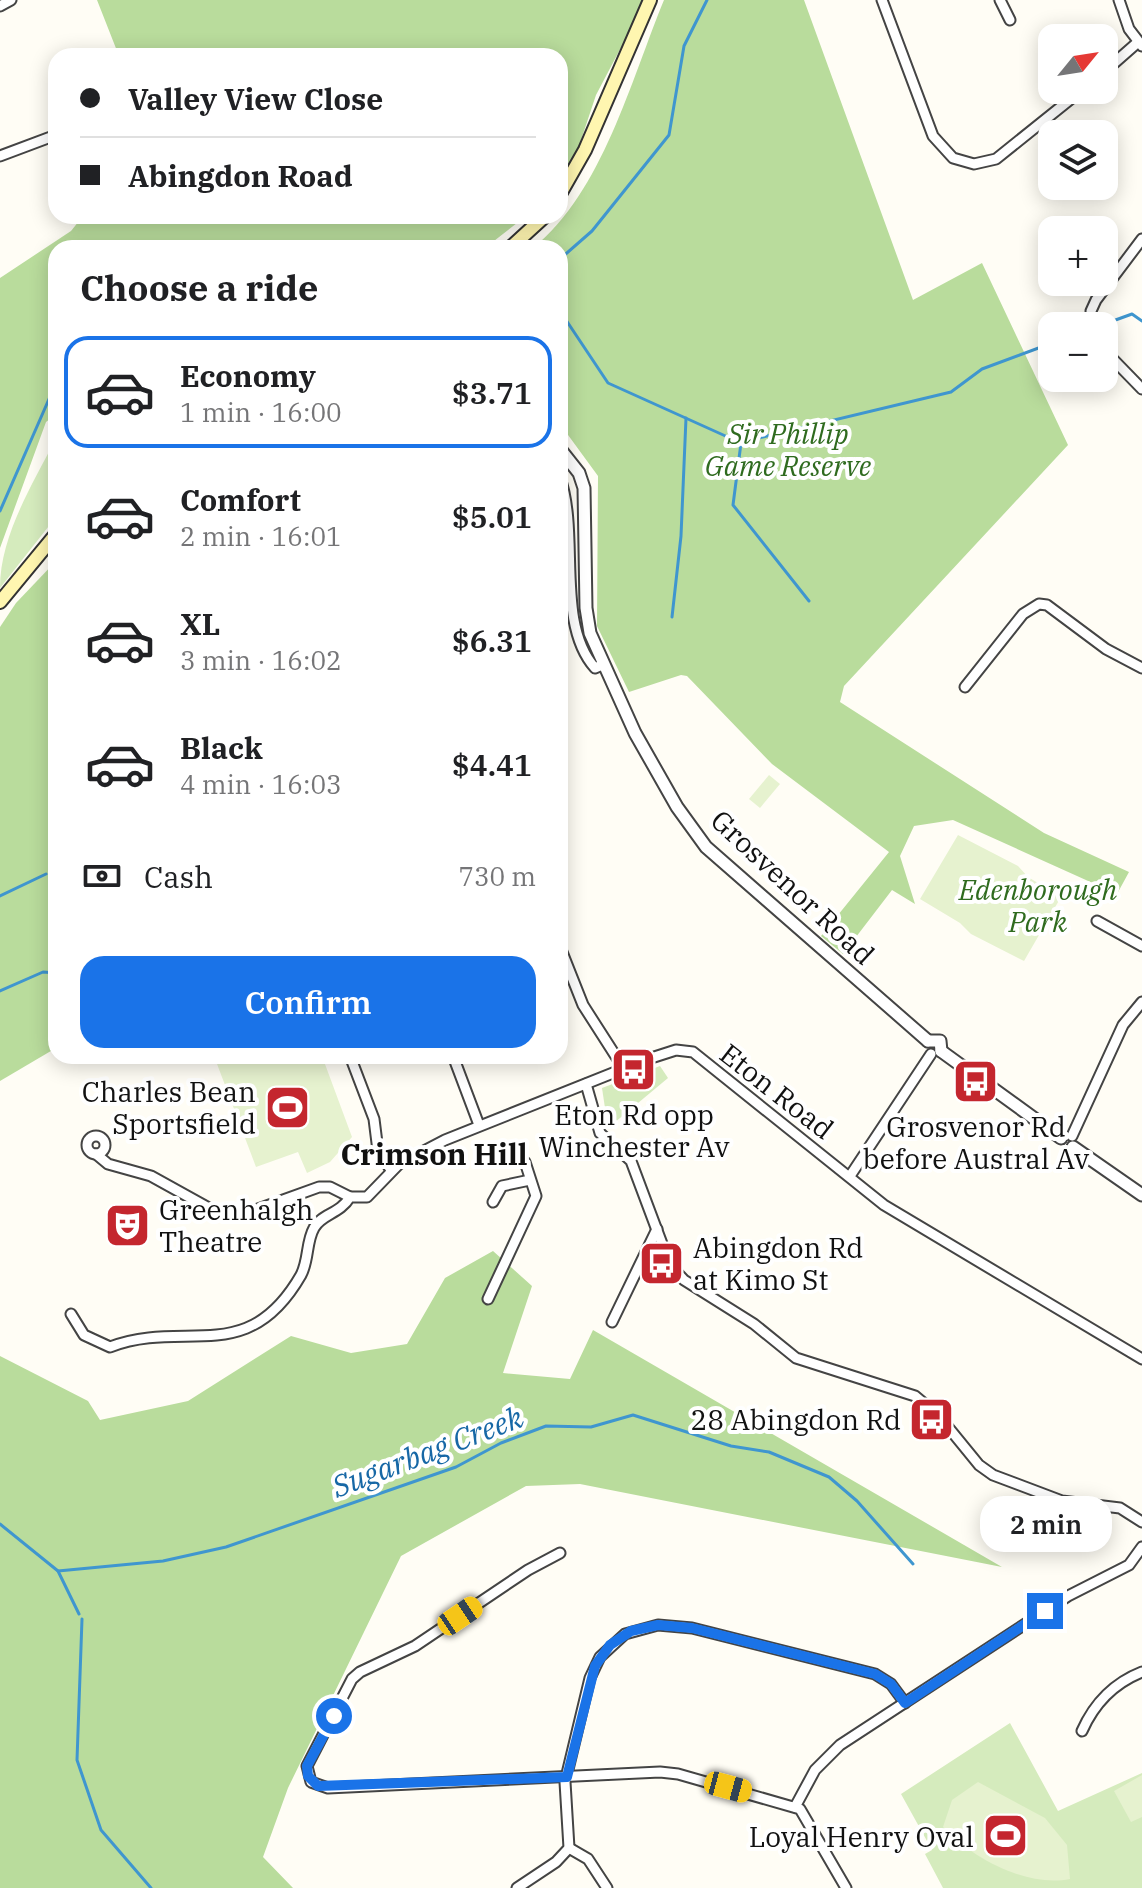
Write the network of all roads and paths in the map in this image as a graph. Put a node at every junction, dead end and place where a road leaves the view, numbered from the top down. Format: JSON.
{"nodes":[{"id":1,"x":11,"y":0,"type":"edge"},
{"id":2,"x":650,"y":0,"type":"edge"},
{"id":3,"x":882,"y":0,"type":"edge"},
{"id":4,"x":1000,"y":0,"type":"edge"},
{"id":5,"x":1119,"y":0,"type":"edge"},
{"id":6,"x":0,"y":6,"type":"edge"},
{"id":7,"x":1010,"y":20,"type":"dead end"},
{"id":8,"x":1140,"y":45,"type":"edge"},
{"id":9,"x":1118,"y":62,"type":"edge"},
{"id":10,"x":1065,"y":104,"type":"edge"},
{"id":11,"x":48,"y":138,"type":"edge"},
{"id":12,"x":0,"y":156,"type":"edge"},
{"id":13,"x":568,"y":180,"type":"edge"},
{"id":14,"x":536,"y":224,"type":"edge"},
{"id":15,"x":1142,"y":239,"type":"edge"},
{"id":16,"x":519,"y":240,"type":"edge"},
{"id":17,"x":1094,"y":312,"type":"edge"},
{"id":18,"x":1118,"y":364,"type":"edge"},
{"id":19,"x":1142,"y":389,"type":"edge"},
{"id":20,"x":568,"y":459,"type":"edge"},
{"id":21,"x":568,"y":528,"type":"edge"},
{"id":22,"x":48,"y":544,"type":"edge"},
{"id":23,"x":0,"y":602,"type":"edge"},
{"id":24,"x":602,"y":665,"type":"junction"},
{"id":25,"x":1142,"y":668,"type":"edge"},
{"id":26,"x":965,"y":687,"type":"dead end"},
{"id":27,"x":1097,"y":921,"type":"dead end"},
{"id":28,"x":1142,"y":946,"type":"edge"},
{"id":29,"x":568,"y":967,"type":"edge"},
{"id":30,"x":1142,"y":1002,"type":"edge"},
{"id":31,"x":936,"y":1052,"type":"junction"},
{"id":32,"x":353,"y":1064,"type":"edge"},
{"id":33,"x":456,"y":1064,"type":"edge"},
{"id":34,"x":624,"y":1069,"type":"junction"},
{"id":35,"x":586,"y":1084,"type":"junction"},
{"id":36,"x":479,"y":1125,"type":"junction"},
{"id":37,"x":1069,"y":1141,"type":"junction"},
{"id":38,"x":96,"y":1154,"type":"dead end"},
{"id":39,"x":525,"y":1162,"type":"dead end"},
{"id":40,"x":391,"y":1170,"type":"junction"},
{"id":41,"x":850,"y":1176,"type":"junction"},
{"id":42,"x":530,"y":1180,"type":"junction"},
{"id":43,"x":1142,"y":1195,"type":"edge"},
{"id":44,"x":350,"y":1197,"type":"junction"},
{"id":45,"x":493,"y":1202,"type":"dead end"},
{"id":46,"x":657,"y":1229,"type":"junction"},
{"id":47,"x":488,"y":1299,"type":"dead end"},
{"id":48,"x":71,"y":1314,"type":"dead end"},
{"id":49,"x":612,"y":1322,"type":"dead end"},
{"id":50,"x":1142,"y":1359,"type":"edge"},
{"id":51,"x":1142,"y":1522,"type":"edge"},
{"id":52,"x":1142,"y":1547,"type":"edge"},
{"id":53,"x":560,"y":1553,"type":"dead end"},
{"id":54,"x":1142,"y":1672,"type":"edge"},
{"id":55,"x":905,"y":1703,"type":"junction"},
{"id":56,"x":1082,"y":1731,"type":"dead end"},
{"id":57,"x":567,"y":1777,"type":"junction"},
{"id":58,"x":795,"y":1807,"type":"junction"},
{"id":59,"x":569,"y":1848,"type":"junction"},
{"id":60,"x":517,"y":1888,"type":"edge"},
{"id":61,"x":607,"y":1888,"type":"edge"},
{"id":62,"x":846,"y":1888,"type":"edge"}],
"edges":[{"from":1,"to":6,"type":"street"},
{"from":2,"to":13,"type":"main road"},
{"from":3,"to":10,"type":"street"},
{"from":4,"to":7,"type":"street"},
{"from":5,"to":8,"type":"street"},
{"from":8,"to":9,"type":"street"},
{"from":11,"to":12,"type":"street"},
{"from":14,"to":16,"type":"main road"},
{"from":15,"to":17,"type":"street"},
{"from":18,"to":19,"type":"street"},
{"from":20,"to":24,"type":"street","name":"Grosvenor Road"},
{"from":21,"to":24,"type":"street","name":"Grosvenor Road"},
{"from":22,"to":23,"type":"main road"},
{"from":24,"to":31,"type":"street","name":"Grosvenor Road"},
{"from":25,"to":26,"type":"street"},
{"from":27,"to":28,"type":"street"},
{"from":29,"to":34,"type":"street"},
{"from":30,"to":37,"type":"street"},
{"from":31,"to":37,"type":"street"},
{"from":31,"to":41,"type":"street"},
{"from":32,"to":40,"type":"street"},
{"from":33,"to":36,"type":"street"},
{"from":34,"to":35,"type":"street","name":"Eton Road"},
{"from":34,"to":41,"type":"street","name":"Eton Road"},
{"from":35,"to":36,"type":"street","name":"Eton Road"},
{"from":35,"to":46,"type":"street"},
{"from":36,"to":40,"type":"street","name":"Eton Road"},
{"from":37,"to":43,"type":"street"},
{"from":38,"to":44,"type":"street"},
{"from":39,"to":42,"type":"street"},
{"from":40,"to":44,"type":"street","name":"Eton Road"},
{"from":41,"to":50,"type":"street","name":"Eton Road"},
{"from":42,"to":45,"type":"street"},
{"from":42,"to":47,"type":"street"},
{"from":44,"to":48,"type":"street","name":"Eton Road"},
{"from":46,"to":49,"type":"street"},
{"from":46,"to":51,"type":"street"},
{"from":52,"to":55,"type":"street"},
{"from":53,"to":57,"type":"street"},
{"from":54,"to":56,"type":"street"},
{"from":55,"to":57,"type":"street"},
{"from":55,"to":58,"type":"street"},
{"from":57,"to":58,"type":"street"},
{"from":57,"to":59,"type":"street"},
{"from":58,"to":62,"type":"street"},
{"from":59,"to":60,"type":"street"},
{"from":59,"to":61,"type":"street"}]}
